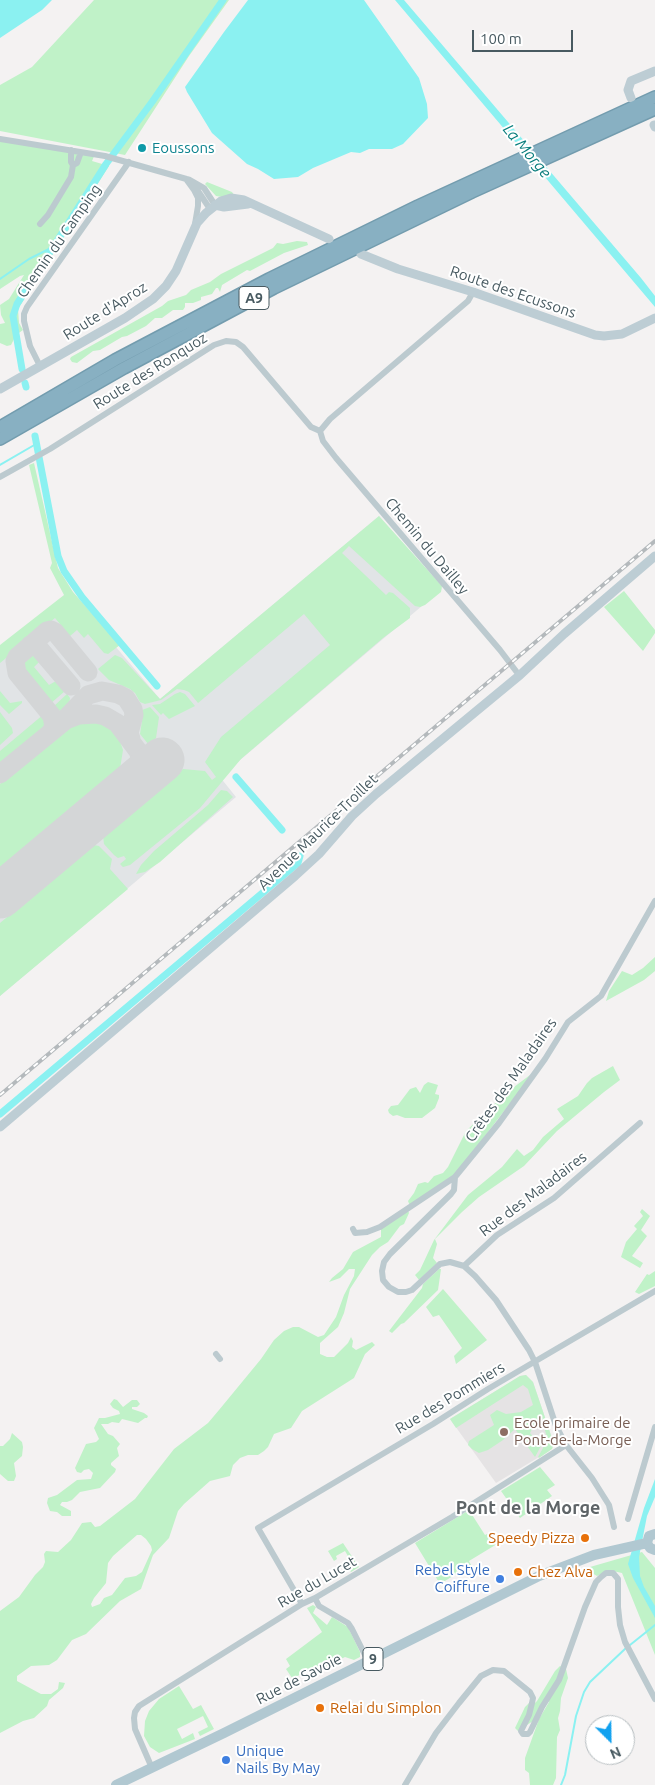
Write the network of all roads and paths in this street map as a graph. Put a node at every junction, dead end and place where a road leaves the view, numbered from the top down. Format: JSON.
{"nodes":[{"id":1,"x":655,"y":71,"type":"edge"},
{"id":2,"x":655,"y":97,"type":"edge"},
{"id":3,"x":631,"y":98,"type":"dead end"},
{"id":4,"x":655,"y":109,"type":"edge"},
{"id":5,"x":0,"y":139,"type":"edge"},
{"id":6,"x":554,"y":148,"type":"junction"},
{"id":7,"x":71,"y":150,"type":"junction"},
{"id":8,"x":81,"y":152,"type":"junction"},
{"id":9,"x":126,"y":162,"type":"junction"},
{"id":10,"x":72,"y":165,"type":"junction"},
{"id":11,"x":512,"y":167,"type":"junction"},
{"id":12,"x":186,"y":179,"type":"junction"},
{"id":13,"x":213,"y":207,"type":"junction"},
{"id":14,"x":40,"y":224,"type":"dead end"},
{"id":15,"x":195,"y":226,"type":"junction"},
{"id":16,"x":329,"y":239,"type":"dead end"},
{"id":17,"x":361,"y":254,"type":"dead end"},
{"id":18,"x":473,"y":292,"type":"junction"},
{"id":19,"x":655,"y":318,"type":"edge"},
{"id":20,"x":40,"y":366,"type":"junction"},
{"id":21,"x":0,"y":389,"type":"edge"},
{"id":22,"x":0,"y":427,"type":"edge"},
{"id":23,"x":320,"y":431,"type":"junction"},
{"id":24,"x":0,"y":439,"type":"edge"},
{"id":25,"x":0,"y":477,"type":"edge"},
{"id":26,"x":655,"y":556,"type":"edge"},
{"id":27,"x":519,"y":675,"type":"junction"},
{"id":28,"x":655,"y":900,"type":"edge"},
{"id":29,"x":640,"y":1123,"type":"dead end"},
{"id":30,"x":0,"y":1127,"type":"edge"},
{"id":31,"x":455,"y":1177,"type":"junction"},
{"id":32,"x":353,"y":1229,"type":"dead end"},
{"id":33,"x":464,"y":1266,"type":"junction"},
{"id":34,"x":655,"y":1291,"type":"edge"},
{"id":35,"x":535,"y":1362,"type":"junction"},
{"id":36,"x":655,"y":1427,"type":"edge"},
{"id":37,"x":566,"y":1445,"type":"junction"},
{"id":38,"x":628,"y":1519,"type":"dead end"},
{"id":39,"x":614,"y":1527,"type":"dead end"},
{"id":40,"x":655,"y":1534,"type":"edge"},
{"id":41,"x":645,"y":1546,"type":"edge"},
{"id":42,"x":316,"y":1598,"type":"junction"},
{"id":43,"x":302,"y":1604,"type":"junction"},
{"id":44,"x":368,"y":1662,"type":"junction"},
{"id":45,"x":655,"y":1699,"type":"edge"},
{"id":46,"x":152,"y":1768,"type":"junction"},
{"id":47,"x":116,"y":1785,"type":"edge"},
{"id":48,"x":405,"y":1785,"type":"edge"}],
"edges":[{"from":1,"to":3,"type":"street"},
{"from":2,"to":6,"type":"highway","number":"A9"},
{"from":4,"to":6,"type":"highway","number":"A9"},
{"from":5,"to":7,"type":"street"},
{"from":6,"to":11,"type":"highway","number":"A9"},
{"from":7,"to":8,"type":"street"},
{"from":7,"to":10,"type":"street"},
{"from":8,"to":9,"type":"street"},
{"from":8,"to":10,"type":"street"},
{"from":9,"to":12,"type":"street"},
{"from":9,"to":20,"type":"street","name":"Chemin du Camping"},
{"from":10,"to":14,"type":"street","name":"Chemin du Camping"},
{"from":11,"to":22,"type":"highway","number":"A9"},
{"from":11,"to":24,"type":"highway","number":"A9"},
{"from":12,"to":13,"type":"street"},
{"from":12,"to":15,"type":"street"},
{"from":13,"to":15,"type":"street","name":"Route d'Aproz"},
{"from":13,"to":16,"type":"street"},
{"from":15,"to":20,"type":"street","name":"Route d'Aproz"},
{"from":17,"to":18,"type":"street","name":"Route des Ecussons"},
{"from":18,"to":19,"type":"street","name":"Route des Ecussons"},
{"from":18,"to":23,"type":"street"},
{"from":20,"to":21,"type":"street","name":"Route d'Aproz"},
{"from":23,"to":25,"type":"street","name":"Route des Ronquoz"},
{"from":23,"to":27,"type":"street","name":"Chemin du Dailley"},
{"from":26,"to":27,"type":"street","name":"Avenue Maurice-Troillet"},
{"from":27,"to":30,"type":"street","name":"Avenue Maurice-Troillet"},
{"from":28,"to":31,"type":"street","name":"Crêtes des Maladaires"},
{"from":29,"to":33,"type":"street","name":"Rue des Maladaires"},
{"from":31,"to":32,"type":"street","name":"Crêtes des Maladaires"},
{"from":31,"to":33,"type":"street"},
{"from":33,"to":35,"type":"street"},
{"from":34,"to":35,"type":"street","name":"Rue des Pommiers"},
{"from":35,"to":37,"type":"street"},
{"from":35,"to":43,"type":"street","name":"Rue des Pommiers"},
{"from":36,"to":38,"type":"street"},
{"from":37,"to":39,"type":"street"},
{"from":37,"to":42,"type":"street","name":"Rue du Lucet"},
{"from":40,"to":41,"type":"main road"},
{"from":41,"to":44,"type":"main road","name":"Rue de Savoie","number":"9"},
{"from":42,"to":43,"type":"street","name":"Rue du Lucet"},
{"from":42,"to":44,"type":"street"},
{"from":43,"to":46,"type":"street","name":"Rue du Lucet"},
{"from":44,"to":46,"type":"main road","name":"Rue de Savoie","number":"9"},
{"from":45,"to":48,"type":"street"},
{"from":46,"to":47,"type":"main road","name":"Rue de Savoie","number":"9"}]}
